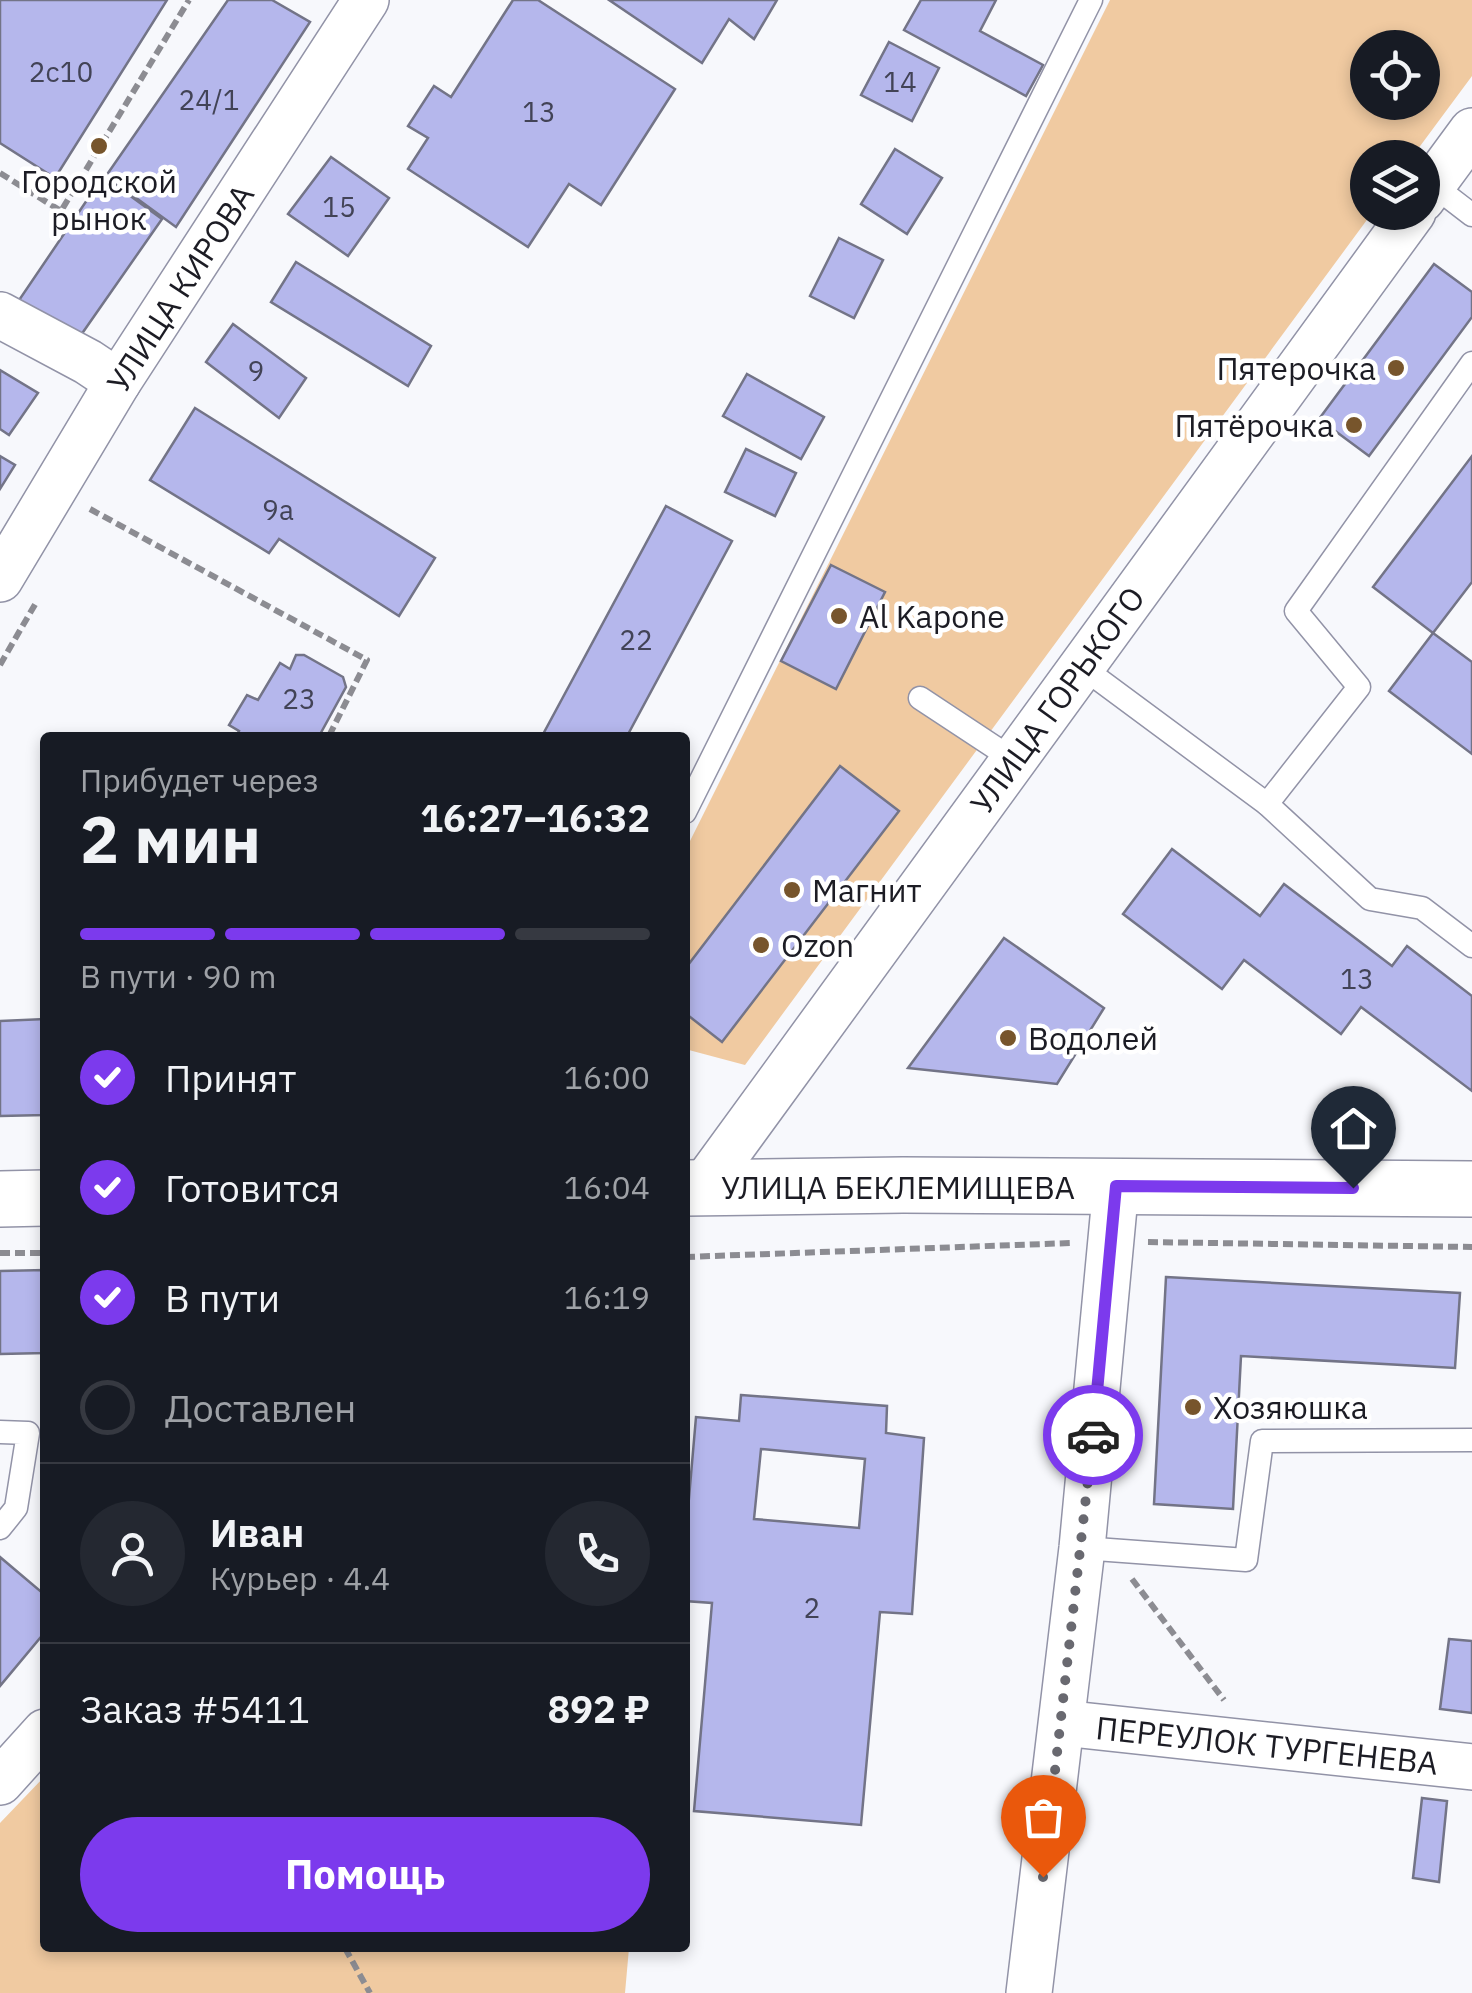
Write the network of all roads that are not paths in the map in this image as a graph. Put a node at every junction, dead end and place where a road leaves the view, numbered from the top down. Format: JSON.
{"nodes":[{"id":1,"x":366,"y":0,"type":"edge"},
{"id":2,"x":1092,"y":0,"type":"edge"},
{"id":3,"x":1472,"y":131,"type":"edge"},
{"id":4,"x":1440,"y":175,"type":"edge"},
{"id":5,"x":1440,"y":205,"type":"edge"},
{"id":6,"x":1472,"y":215,"type":"edge"},
{"id":7,"x":1399,"y":230,"type":"edge"},
{"id":8,"x":0,"y":315,"type":"edge"},
{"id":9,"x":1472,"y":363,"type":"edge"},
{"id":10,"x":118,"y":382,"type":"junction"},
{"id":11,"x":0,"y":580,"type":"edge"},
{"id":12,"x":1082,"y":667,"type":"junction"},
{"id":13,"x":920,"y":698,"type":"dead end"},
{"id":14,"x":1014,"y":760,"type":"junction"},
{"id":15,"x":690,"y":802,"type":"edge"},
{"id":16,"x":1267,"y":804,"type":"junction"},
{"id":17,"x":1472,"y":946,"type":"edge"},
{"id":18,"x":1116,"y":1186,"type":"junction"},
{"id":19,"x":694,"y":1188,"type":"edge"},
{"id":20,"x":1472,"y":1189,"type":"edge"},
{"id":21,"x":40,"y":1198,"type":"edge"},
{"id":22,"x":0,"y":1199,"type":"edge"},
{"id":23,"x":0,"y":1432,"type":"edge"},
{"id":24,"x":1472,"y":1440,"type":"edge"},
{"id":25,"x":0,"y":1528,"type":"edge"},
{"id":26,"x":1096,"y":1550,"type":"junction"},
{"id":27,"x":1062,"y":1723,"type":"junction"},
{"id":28,"x":40,"y":1738,"type":"edge"},
{"id":29,"x":1472,"y":1767,"type":"edge"},
{"id":30,"x":0,"y":1782,"type":"edge"},
{"id":31,"x":1029,"y":1993,"type":"edge"}],
"edges":[{"from":1,"to":10,"type":"street","name":"УЛИЦА КИРОВА"},
{"from":2,"to":15,"type":"lane"},
{"from":3,"to":4,"type":"street","name":"УЛИЦА ГОРЬКОГО"},
{"from":5,"to":6,"type":"lane"},
{"from":7,"to":12,"type":"street","name":"УЛИЦА ГОРЬКОГО"},
{"from":8,"to":10,"type":"street"},
{"from":9,"to":16,"type":"lane"},
{"from":10,"to":11,"type":"street","name":"УЛИЦА КИРОВА"},
{"from":12,"to":14,"type":"street","name":"УЛИЦА ГОРЬКОГО"},
{"from":12,"to":16,"type":"lane"},
{"from":13,"to":14,"type":"lane"},
{"from":14,"to":19,"type":"street","name":"УЛИЦА ГОРЬКОГО"},
{"from":16,"to":17,"type":"lane"},
{"from":18,"to":19,"type":"main road","name":"УЛИЦА БЕКЛЕМИЩЕВА"},
{"from":18,"to":20,"type":"main road","name":"УЛИЦА БЕКЛЕМИЩЕВА"},
{"from":18,"to":26,"type":"street"},
{"from":21,"to":22,"type":"main road"},
{"from":23,"to":25,"type":"lane"},
{"from":24,"to":26,"type":"lane"},
{"from":26,"to":27,"type":"street"},
{"from":27,"to":29,"type":"street","name":"ПЕРЕУЛОК ТУРГЕНЕВА"},
{"from":27,"to":31,"type":"street"},
{"from":28,"to":30,"type":"street"}]}
